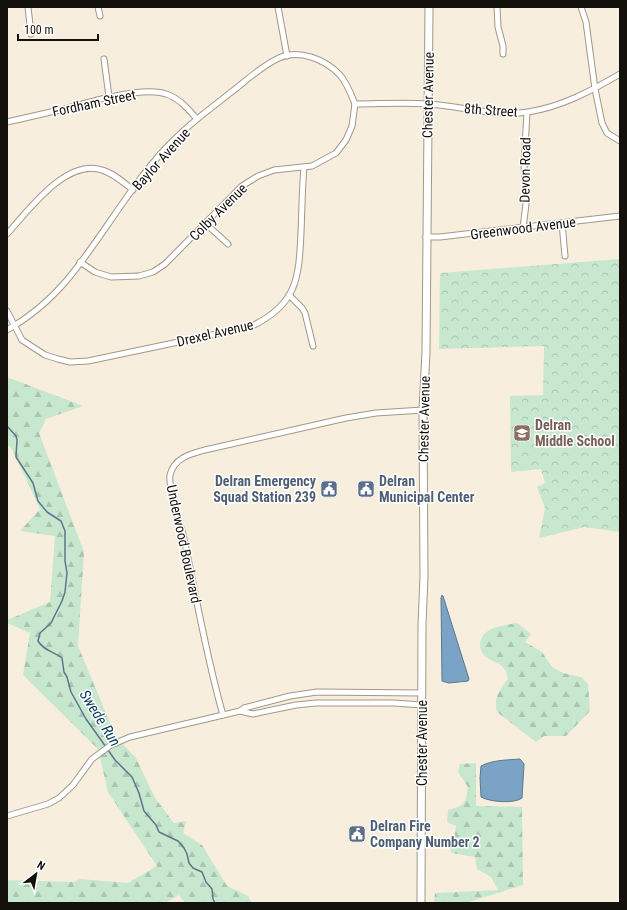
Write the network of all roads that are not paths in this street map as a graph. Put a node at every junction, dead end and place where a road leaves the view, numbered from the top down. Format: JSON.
{"nodes":[{"id":1,"x":28,"y":7,"type":"edge"},
{"id":2,"x":98,"y":7,"type":"edge"},
{"id":3,"x":278,"y":7,"type":"edge"},
{"id":4,"x":429,"y":7,"type":"edge"},
{"id":5,"x":497,"y":7,"type":"edge"},
{"id":6,"x":581,"y":7,"type":"edge"},
{"id":7,"x":100,"y":16,"type":"dead end"},
{"id":8,"x":31,"y":34,"type":"dead end"},
{"id":9,"x":503,"y":54,"type":"dead end"},
{"id":10,"x":287,"y":56,"type":"junction"},
{"id":11,"x":104,"y":59,"type":"dead end"},
{"id":12,"x":620,"y":74,"type":"edge"},
{"id":13,"x":595,"y":88,"type":"junction"},
{"id":14,"x":110,"y":97,"type":"junction"},
{"id":15,"x":355,"y":104,"type":"junction"},
{"id":16,"x":428,"y":104,"type":"junction"},
{"id":17,"x":527,"y":112,"type":"junction"},
{"id":18,"x":197,"y":119,"type":"junction"},
{"id":19,"x":7,"y":122,"type":"edge"},
{"id":20,"x":620,"y":141,"type":"edge"},
{"id":21,"x":304,"y":167,"type":"junction"},
{"id":22,"x":133,"y":190,"type":"junction"},
{"id":23,"x":620,"y":216,"type":"edge"},
{"id":24,"x":562,"y":223,"type":"junction"},
{"id":25,"x":206,"y":224,"type":"junction"},
{"id":26,"x":523,"y":228,"type":"junction"},
{"id":27,"x":7,"y":234,"type":"edge"},
{"id":28,"x":426,"y":237,"type":"junction"},
{"id":29,"x":228,"y":244,"type":"dead end"},
{"id":30,"x":565,"y":256,"type":"dead end"},
{"id":31,"x":80,"y":262,"type":"junction"},
{"id":32,"x":289,"y":295,"type":"junction"},
{"id":33,"x":7,"y":311,"type":"edge"},
{"id":34,"x":14,"y":326,"type":"junction"},
{"id":35,"x":7,"y":330,"type":"edge"},
{"id":36,"x":314,"y":346,"type":"dead end"},
{"id":37,"x":423,"y":410,"type":"junction"},
{"id":38,"x":422,"y":693,"type":"junction"},
{"id":39,"x":422,"y":705,"type":"junction"},
{"id":40,"x":240,"y":711,"type":"junction"},
{"id":41,"x":223,"y":715,"type":"junction"},
{"id":42,"x":7,"y":816,"type":"edge"},
{"id":43,"x":421,"y":903,"type":"edge"}],
"edges":[{"from":1,"to":8,"type":"street"},
{"from":2,"to":7,"type":"street"},
{"from":3,"to":10,"type":"street"},
{"from":4,"to":16,"type":"street","name":"Chester Avenue"},
{"from":5,"to":9,"type":"street"},
{"from":6,"to":13,"type":"street"},
{"from":10,"to":15,"type":"street","name":"Baylor Avenue"},
{"from":10,"to":18,"type":"street","name":"Baylor Avenue"},
{"from":11,"to":14,"type":"street"},
{"from":12,"to":13,"type":"street","name":"8th Street"},
{"from":13,"to":17,"type":"street","name":"8th Street"},
{"from":13,"to":20,"type":"street"},
{"from":14,"to":18,"type":"street","name":"Fordham Street"},
{"from":14,"to":19,"type":"street","name":"Fordham Street"},
{"from":15,"to":16,"type":"street","name":"8th Street"},
{"from":15,"to":21,"type":"street","name":"Colby Avenue"},
{"from":16,"to":17,"type":"street","name":"8th Street"},
{"from":16,"to":28,"type":"street","name":"Chester Avenue"},
{"from":17,"to":26,"type":"street","name":"Devon Road"},
{"from":18,"to":22,"type":"street","name":"Baylor Avenue"},
{"from":21,"to":25,"type":"street","name":"Colby Avenue"},
{"from":21,"to":32,"type":"street","name":"Drexel Avenue"},
{"from":22,"to":27,"type":"street"},
{"from":22,"to":31,"type":"street","name":"Baylor Avenue"},
{"from":23,"to":24,"type":"street","name":"Greenwood Avenue"},
{"from":24,"to":26,"type":"street","name":"Greenwood Avenue"},
{"from":24,"to":30,"type":"street"},
{"from":25,"to":29,"type":"street"},
{"from":25,"to":31,"type":"street","name":"Colby Avenue"},
{"from":26,"to":28,"type":"street","name":"Greenwood Avenue"},
{"from":28,"to":37,"type":"street","name":"Chester Avenue"},
{"from":31,"to":34,"type":"street","name":"Baylor Avenue"},
{"from":32,"to":34,"type":"street","name":"Drexel Avenue"},
{"from":32,"to":36,"type":"street"},
{"from":33,"to":34,"type":"street"},
{"from":34,"to":35,"type":"street","name":"Baylor Avenue"},
{"from":37,"to":38,"type":"street","name":"Chester Avenue"},
{"from":37,"to":41,"type":"street","name":"Underwood Boulevard"},
{"from":38,"to":39,"type":"street","name":"Chester Avenue"},
{"from":38,"to":40,"type":"street"},
{"from":39,"to":40,"type":"street"},
{"from":39,"to":43,"type":"street","name":"Chester Avenue"},
{"from":40,"to":41,"type":"street"},
{"from":41,"to":42,"type":"street"}]}
